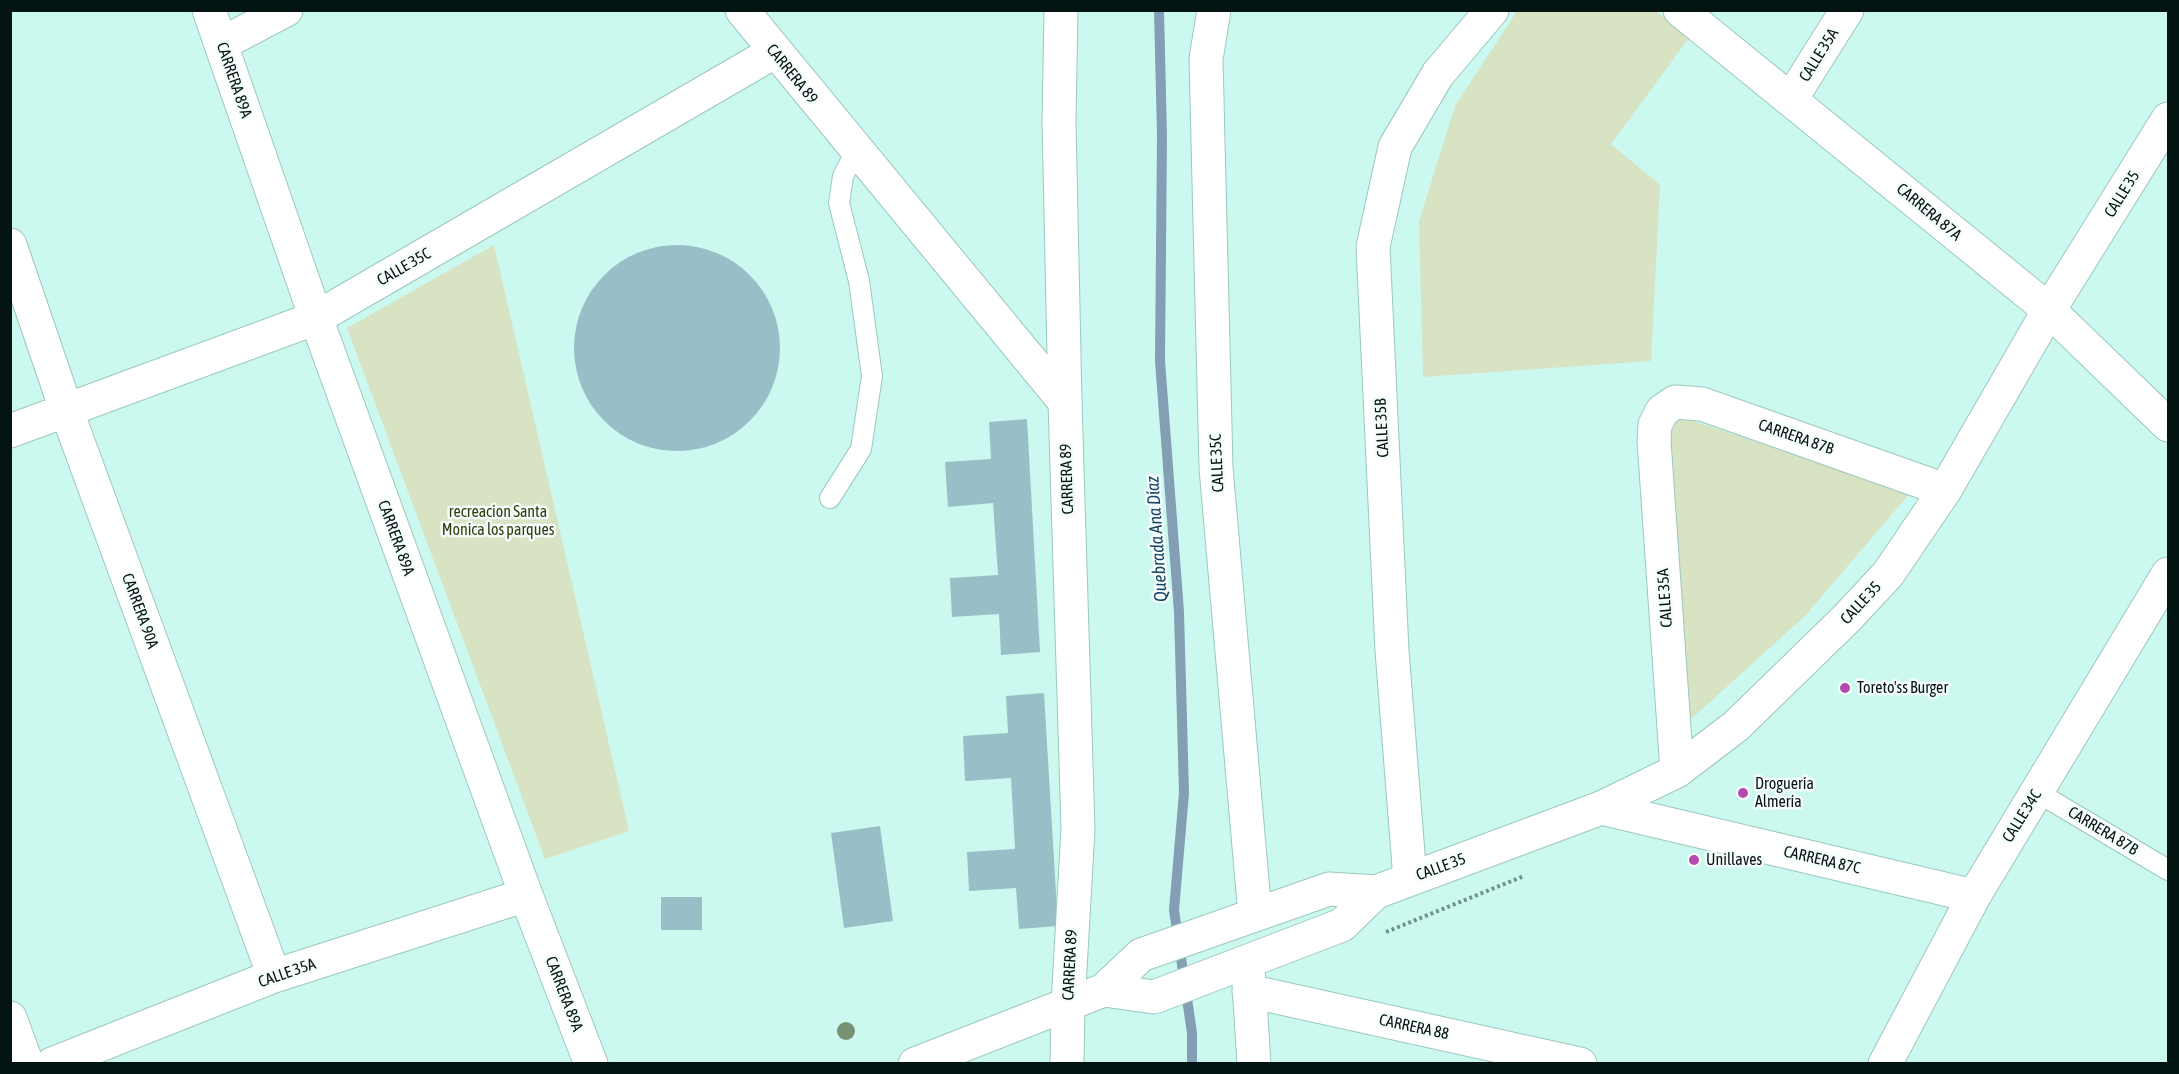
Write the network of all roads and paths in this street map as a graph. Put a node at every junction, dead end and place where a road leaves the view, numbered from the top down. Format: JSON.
{"nodes":[{"id":1,"x":209,"y":10,"type":"edge"},
{"id":2,"x":286,"y":10,"type":"edge"},
{"id":3,"x":742,"y":10,"type":"edge"},
{"id":4,"x":1061,"y":10,"type":"edge"},
{"id":5,"x":1214,"y":10,"type":"edge"},
{"id":6,"x":1492,"y":10,"type":"edge"},
{"id":7,"x":1680,"y":10,"type":"edge"},
{"id":8,"x":1847,"y":10,"type":"edge"},
{"id":9,"x":221,"y":44,"type":"junction"},
{"id":10,"x":774,"y":52,"type":"junction"},
{"id":11,"x":1791,"y":99,"type":"junction"},
{"id":12,"x":2169,"y":120,"type":"edge"},
{"id":13,"x":856,"y":151,"type":"junction"},
{"id":14,"x":10,"y":245,"type":"edge"},
{"id":15,"x":2049,"y":310,"type":"junction"},
{"id":16,"x":316,"y":318,"type":"junction"},
{"id":17,"x":1065,"y":402,"type":"junction"},
{"id":18,"x":67,"y":412,"type":"junction"},
{"id":19,"x":1655,"y":425,"type":"joint"},
{"id":20,"x":2169,"y":425,"type":"edge"},
{"id":21,"x":10,"y":432,"type":"edge"},
{"id":22,"x":1945,"y":490,"type":"junction"},
{"id":23,"x":830,"y":498,"type":"dead end"},
{"id":24,"x":2169,"y":574,"type":"edge"},
{"id":25,"x":1677,"y":771,"type":"junction"},
{"id":26,"x":2037,"y":792,"type":"junction"},
{"id":27,"x":1601,"y":808,"type":"junction"},
{"id":28,"x":2169,"y":870,"type":"edge"},
{"id":29,"x":1410,"y":879,"type":"junction"},
{"id":30,"x":1376,"y":892,"type":"junction"},
{"id":31,"x":526,"y":895,"type":"junction"},
{"id":32,"x":1974,"y":896,"type":"junction"},
{"id":33,"x":1255,"y":915,"type":"junction"},
{"id":34,"x":274,"y":976,"type":"junction"},
{"id":35,"x":1249,"y":989,"type":"junction"},
{"id":36,"x":1104,"y":990,"type":"junction"},
{"id":37,"x":1068,"y":1004,"type":"junction"},
{"id":38,"x":10,"y":1018,"type":"edge"},
{"id":39,"x":27,"y":1064,"type":"edge"},
{"id":40,"x":52,"y":1064,"type":"edge"},
{"id":41,"x":591,"y":1064,"type":"edge"},
{"id":42,"x":915,"y":1064,"type":"edge"},
{"id":43,"x":1066,"y":1064,"type":"edge"},
{"id":44,"x":1254,"y":1064,"type":"edge"},
{"id":45,"x":1580,"y":1064,"type":"edge"},
{"id":46,"x":1885,"y":1064,"type":"edge"}],
"edges":[{"from":1,"to":9,"type":"street","name":"CARRERA 89A"},
{"from":2,"to":9,"type":"street"},
{"from":3,"to":10,"type":"street","name":"CARRERA 89"},
{"from":4,"to":17,"type":"street"},
{"from":5,"to":33,"type":"street","name":"CALLE 35C"},
{"from":6,"to":29,"type":"street","name":"CALLE 35B"},
{"from":7,"to":11,"type":"street","name":"CARRERA 87A"},
{"from":8,"to":11,"type":"street","name":"CALLE 35A"},
{"from":9,"to":16,"type":"street","name":"CARRERA 89A"},
{"from":10,"to":13,"type":"street","name":"CARRERA 89"},
{"from":10,"to":16,"type":"street","name":"CALLE 35C"},
{"from":11,"to":15,"type":"street","name":"CARRERA 87A"},
{"from":12,"to":15,"type":"street","name":"CALLE 35"},
{"from":13,"to":17,"type":"street","name":"CARRERA 89"},
{"from":13,"to":23,"type":"lane"},
{"from":14,"to":18,"type":"street","name":"CARRERA 90A"},
{"from":15,"to":20,"type":"street","name":"CARRERA 87A"},
{"from":15,"to":22,"type":"street","name":"CALLE 35"},
{"from":16,"to":18,"type":"street","name":"CALLE 35C"},
{"from":16,"to":31,"type":"street","name":"CARRERA 89A"},
{"from":17,"to":37,"type":"street","name":"CARRERA 89"},
{"from":18,"to":21,"type":"street","name":"CALLE 35C"},
{"from":18,"to":34,"type":"street","name":"CARRERA 90A"},
{"from":19,"to":22,"type":"street","name":"CARRERA 87B"},
{"from":19,"to":25,"type":"street","name":"CALLE 35A"},
{"from":22,"to":25,"type":"street","name":"CALLE 35"},
{"from":24,"to":26,"type":"street","name":"CALLE 34C"},
{"from":25,"to":27,"type":"street","name":"CALLE 35"},
{"from":26,"to":28,"type":"lane","name":"CARRERA 87B"},
{"from":26,"to":32,"type":"street","name":"CALLE 34C"},
{"from":27,"to":29,"type":"street","name":"CALLE 35"},
{"from":27,"to":32,"type":"street","name":"CARRERA 87C"},
{"from":29,"to":30,"type":"street","name":"CALLE 35"},
{"from":30,"to":33,"type":"street","name":"CALLE 35"},
{"from":30,"to":35,"type":"street","name":"CALLE 35"},
{"from":31,"to":34,"type":"street","name":"CALLE 35A"},
{"from":31,"to":41,"type":"street","name":"CARRERA 89A"},
{"from":32,"to":46,"type":"street","name":"CALLE 34C"},
{"from":33,"to":36,"type":"street","name":"CALLE 35"},
{"from":34,"to":40,"type":"street","name":"CALLE 35A"},
{"from":35,"to":36,"type":"street","name":"CALLE 35"},
{"from":35,"to":44,"type":"street"},
{"from":35,"to":45,"type":"street","name":"CARRERA 88"},
{"from":36,"to":37,"type":"street","name":"CALLE 35"},
{"from":37,"to":42,"type":"street","name":"CALLE 35"},
{"from":37,"to":43,"type":"street","name":"CARRERA 89"},
{"from":38,"to":39,"type":"street"}]}
